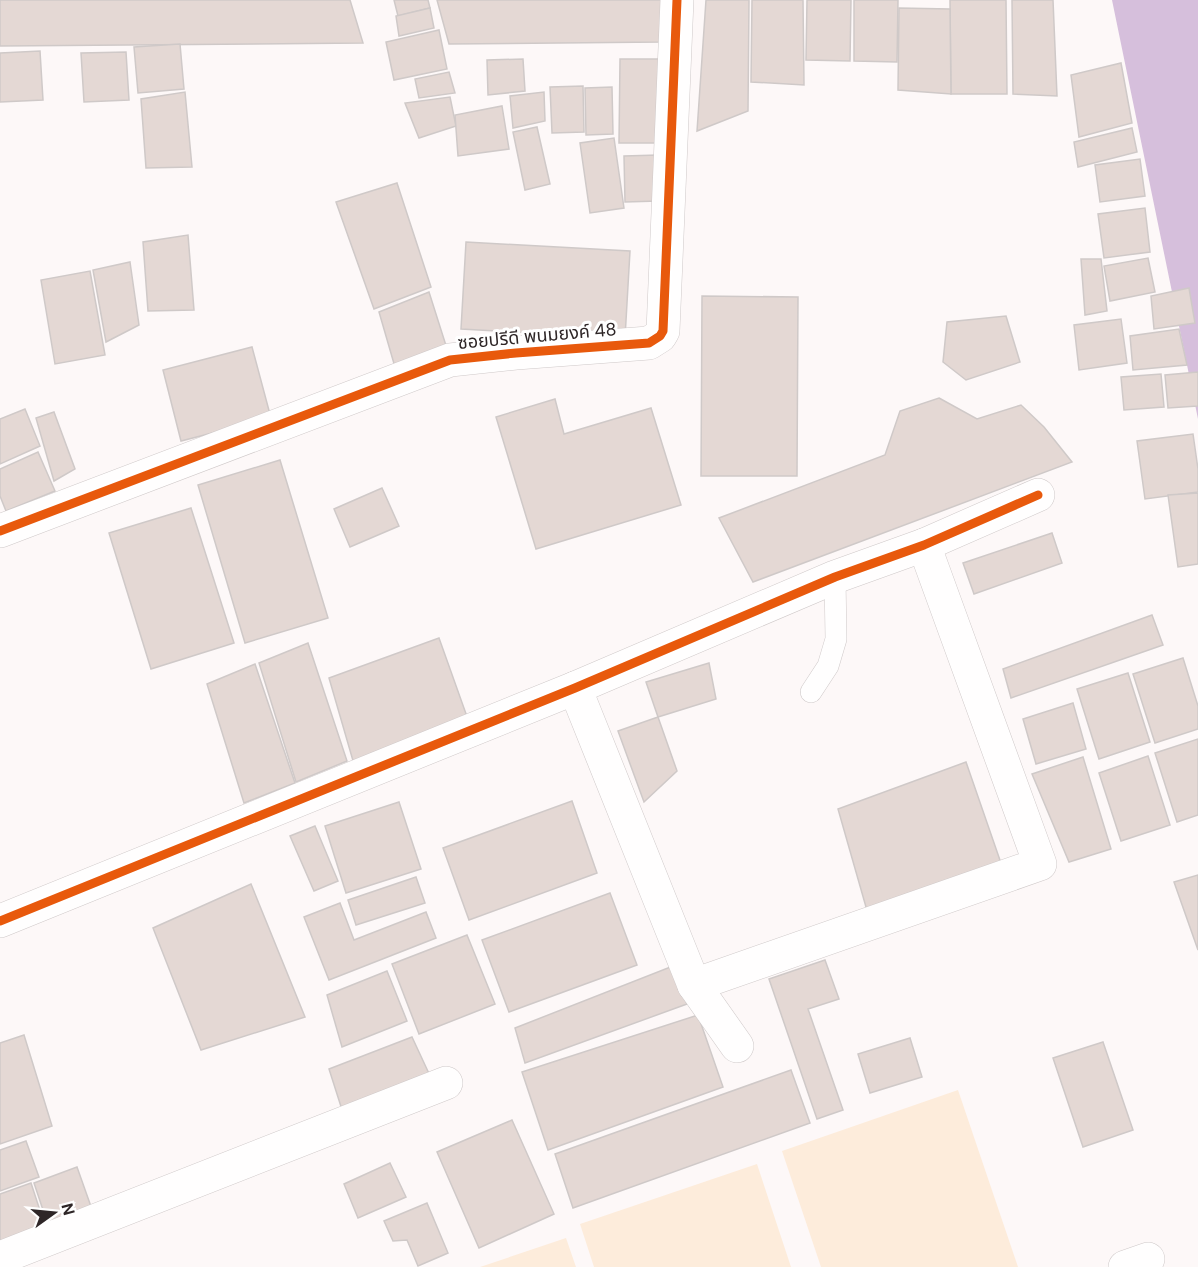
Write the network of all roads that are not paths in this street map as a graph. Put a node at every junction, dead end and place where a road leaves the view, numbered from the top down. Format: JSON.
{"nodes":[{"id":1,"x":677,"y":0,"type":"edge"},
{"id":2,"x":1038,"y":495,"type":"dead end"},
{"id":3,"x":0,"y":531,"type":"edge"},
{"id":4,"x":924,"y":544,"type":"junction"},
{"id":5,"x":836,"y":577,"type":"junction"},
{"id":6,"x":575,"y":688,"type":"junction"},
{"id":7,"x":811,"y":692,"type":"dead end"},
{"id":8,"x":0,"y":921,"type":"edge"},
{"id":9,"x":694,"y":985,"type":"junction"},
{"id":10,"x":737,"y":1046,"type":"dead end"},
{"id":11,"x":446,"y":1083,"type":"dead end"},
{"id":12,"x":0,"y":1258,"type":"edge"}],
"edges":[{"from":1,"to":3,"type":"street","name":"ซอยปรีดี พนมยงค์ 48"},
{"from":2,"to":4,"type":"street"},
{"from":4,"to":5,"type":"street"},
{"from":4,"to":9,"type":"street"},
{"from":5,"to":6,"type":"street"},
{"from":5,"to":7,"type":"lane"},
{"from":6,"to":8,"type":"street"},
{"from":6,"to":9,"type":"street"},
{"from":9,"to":10,"type":"street"},
{"from":11,"to":12,"type":"street"}]}
